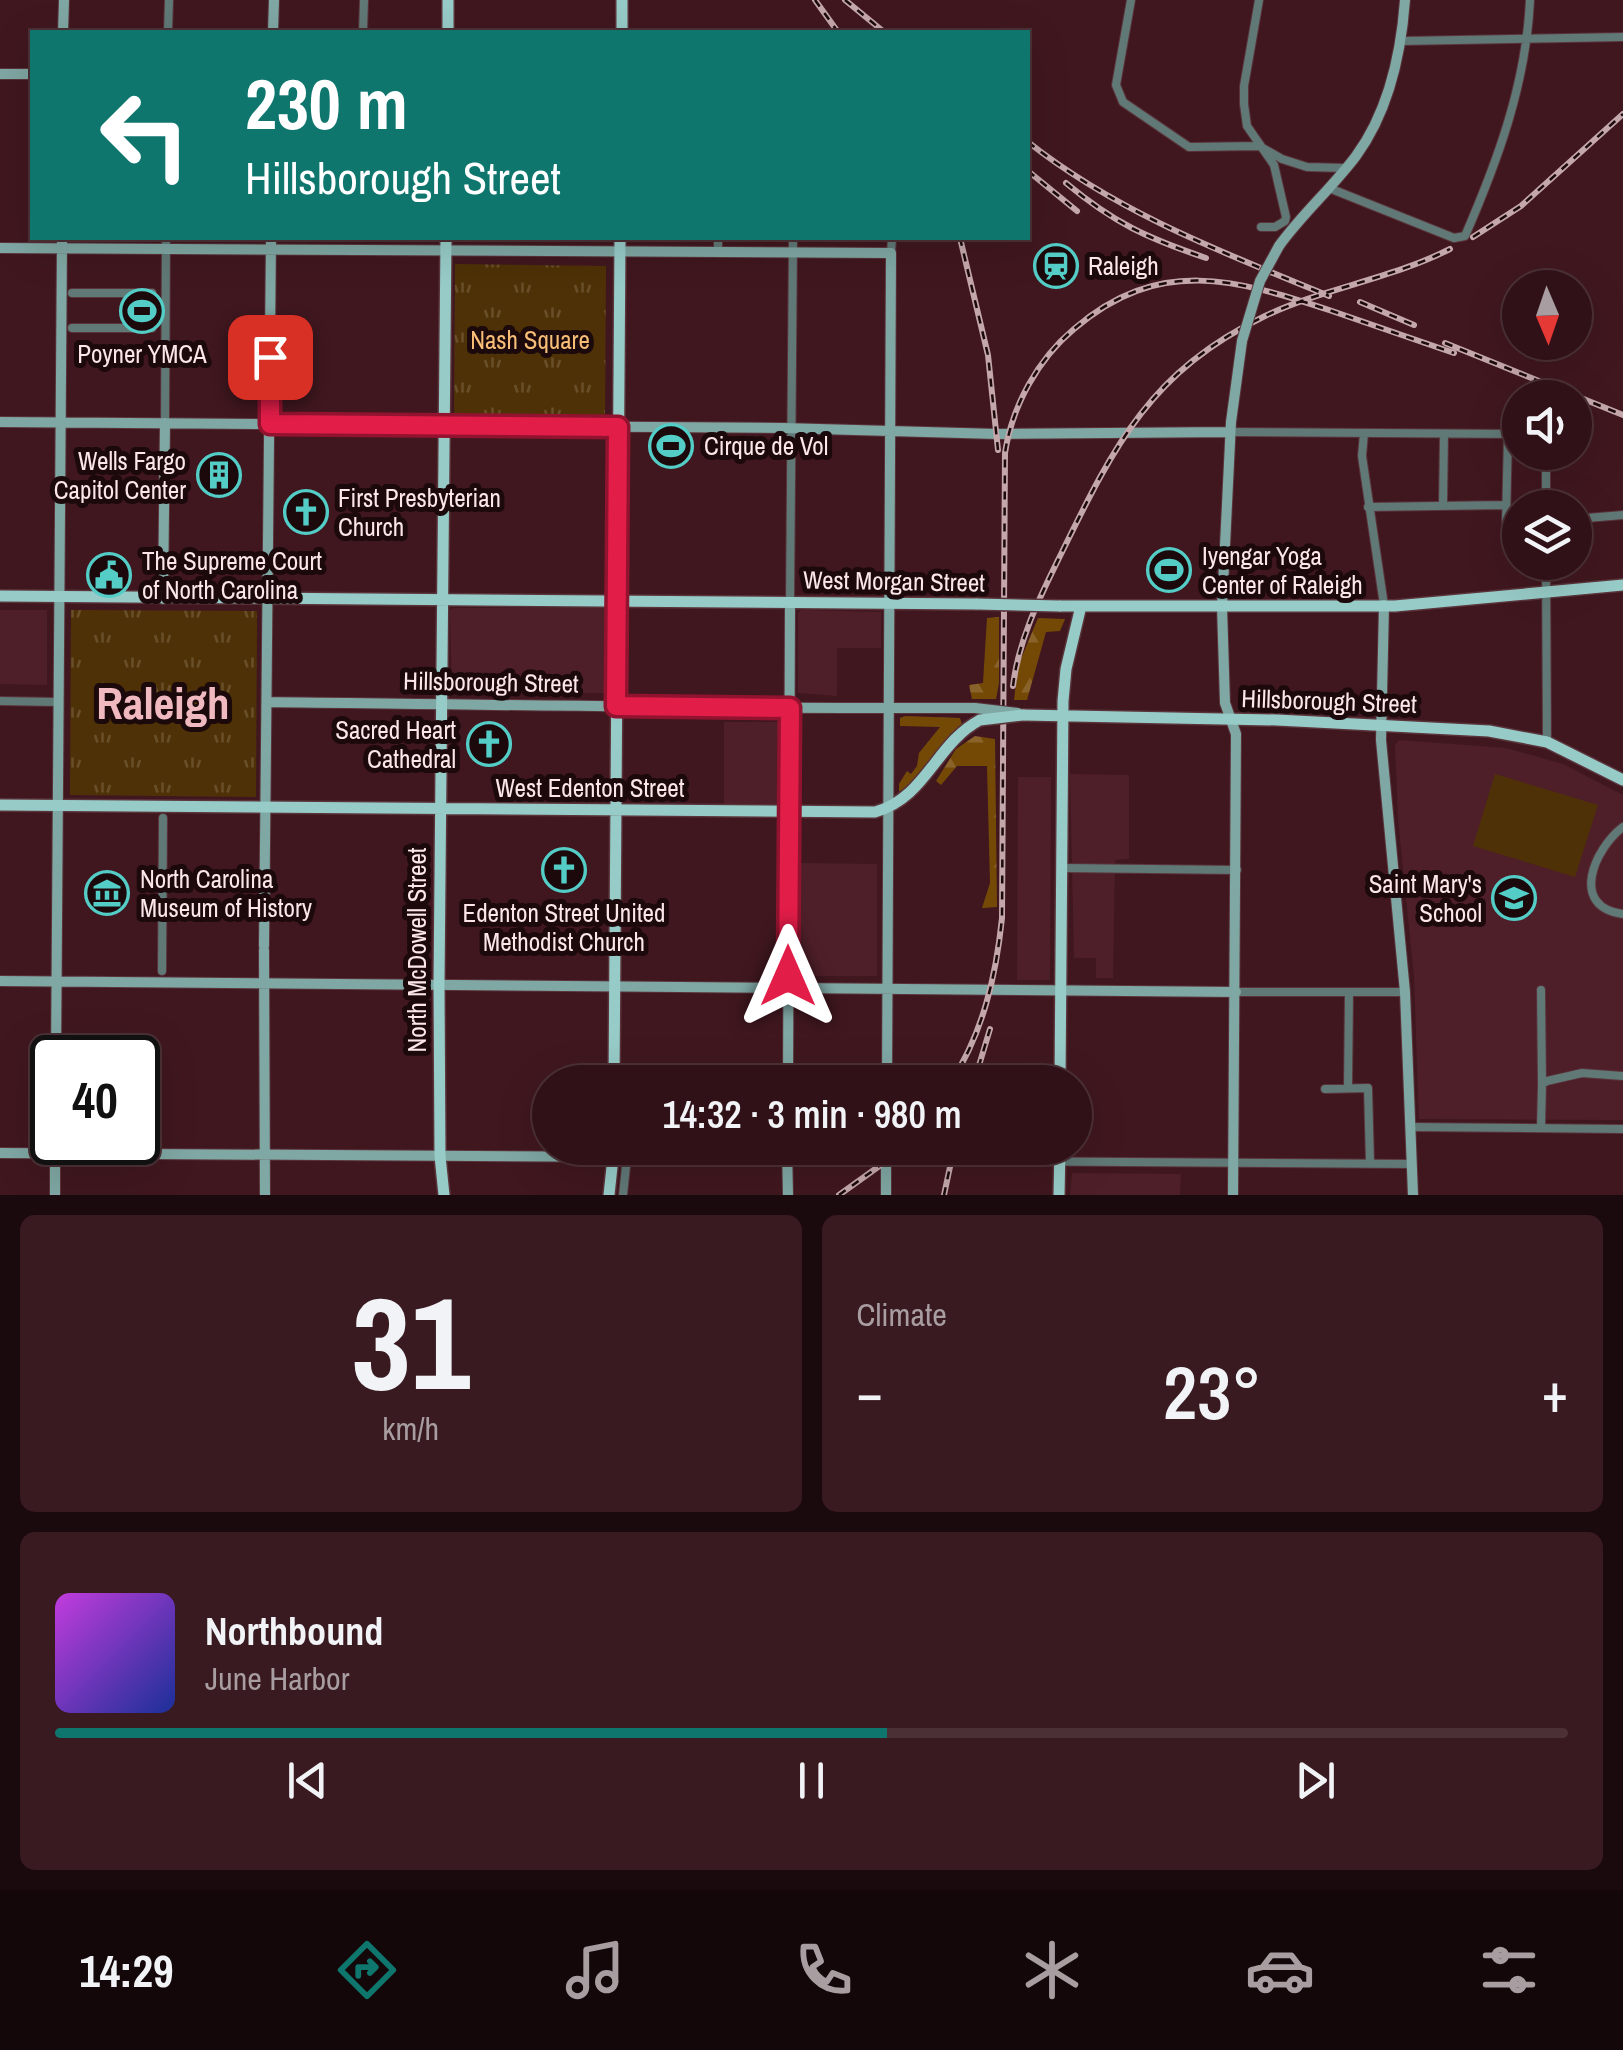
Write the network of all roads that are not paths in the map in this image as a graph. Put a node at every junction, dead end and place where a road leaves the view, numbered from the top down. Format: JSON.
{"nodes":[{"id":1,"x":64,"y":0,"type":"edge"},
{"id":2,"x":168,"y":0,"type":"edge"},
{"id":3,"x":274,"y":0,"type":"edge"},
{"id":4,"x":364,"y":0,"type":"edge"},
{"id":5,"x":448,"y":0,"type":"edge"},
{"id":6,"x":622,"y":0,"type":"edge"},
{"id":7,"x":1131,"y":0,"type":"edge"},
{"id":8,"x":1259,"y":0,"type":"edge"},
{"id":9,"x":1404,"y":0,"type":"edge"},
{"id":10,"x":1530,"y":0,"type":"edge"},
{"id":11,"x":64,"y":30,"type":"edge"},
{"id":12,"x":168,"y":30,"type":"edge"},
{"id":13,"x":273,"y":30,"type":"edge"},
{"id":14,"x":363,"y":30,"type":"edge"},
{"id":15,"x":448,"y":30,"type":"edge"},
{"id":16,"x":622,"y":30,"type":"edge"},
{"id":17,"x":1623,"y":37,"type":"edge"},
{"id":18,"x":1528,"y":39,"type":"junction"},
{"id":19,"x":1402,"y":41,"type":"junction"},
{"id":20,"x":0,"y":74,"type":"edge"},
{"id":21,"x":30,"y":74,"type":"edge"},
{"id":22,"x":1259,"y":146,"type":"junction"},
{"id":23,"x":1346,"y":168,"type":"junction"},
{"id":24,"x":1330,"y":188,"type":"junction"},
{"id":25,"x":1261,"y":228,"type":"dead end"},
{"id":26,"x":620,"y":240,"type":"edge"},
{"id":27,"x":718,"y":240,"type":"edge"},
{"id":28,"x":793,"y":240,"type":"edge"},
{"id":29,"x":892,"y":240,"type":"edge"},
{"id":30,"x":62,"y":243,"type":"edge"},
{"id":31,"x":166,"y":244,"type":"edge"},
{"id":32,"x":271,"y":244,"type":"edge"},
{"id":33,"x":446,"y":244,"type":"edge"},
{"id":34,"x":0,"y":248,"type":"edge"},
{"id":35,"x":620,"y":252,"type":"junction"},
{"id":36,"x":718,"y":253,"type":"junction"},
{"id":37,"x":793,"y":253,"type":"junction"},
{"id":38,"x":892,"y":254,"type":"junction"},
{"id":39,"x":72,"y":292,"type":"dead end"},
{"id":40,"x":152,"y":293,"type":"dead end"},
{"id":41,"x":72,"y":328,"type":"dead end"},
{"id":42,"x":152,"y":328,"type":"dead end"},
{"id":43,"x":0,"y":422,"type":"edge"},
{"id":44,"x":60,"y":422,"type":"junction"},
{"id":45,"x":164,"y":423,"type":"junction"},
{"id":46,"x":270,"y":424,"type":"junction"},
{"id":47,"x":444,"y":426,"type":"junction"},
{"id":48,"x":618,"y":427,"type":"junction"},
{"id":49,"x":792,"y":429,"type":"junction"},
{"id":50,"x":890,"y":431,"type":"junction"},
{"id":51,"x":1230,"y":432,"type":"junction"},
{"id":52,"x":1364,"y":433,"type":"junction"},
{"id":53,"x":1444,"y":434,"type":"junction"},
{"id":54,"x":1502,"y":434,"type":"edge"},
{"id":55,"x":1444,"y":505,"type":"junction"},
{"id":56,"x":1502,"y":505,"type":"edge"},
{"id":57,"x":1368,"y":508,"type":"junction"},
{"id":58,"x":1623,"y":515,"type":"edge"},
{"id":59,"x":1592,"y":518,"type":"edge"},
{"id":60,"x":1545,"y":580,"type":"edge"},
{"id":61,"x":1623,"y":586,"type":"edge"},
{"id":62,"x":1545,"y":593,"type":"junction"},
{"id":63,"x":0,"y":596,"type":"edge"},
{"id":64,"x":58,"y":596,"type":"junction"},
{"id":65,"x":163,"y":598,"type":"junction"},
{"id":66,"x":268,"y":600,"type":"junction"},
{"id":67,"x":442,"y":600,"type":"junction"},
{"id":68,"x":616,"y":601,"type":"junction"},
{"id":69,"x":790,"y":602,"type":"junction"},
{"id":70,"x":889,"y":603,"type":"junction"},
{"id":71,"x":1081,"y":606,"type":"junction"},
{"id":72,"x":1384,"y":606,"type":"junction"},
{"id":73,"x":1222,"y":607,"type":"junction"},
{"id":74,"x":0,"y":701,"type":"edge"},
{"id":75,"x":58,"y":702,"type":"junction"},
{"id":76,"x":267,"y":702,"type":"junction"},
{"id":77,"x":441,"y":704,"type":"junction"},
{"id":78,"x":616,"y":706,"type":"junction"},
{"id":79,"x":790,"y":708,"type":"junction"},
{"id":80,"x":889,"y":708,"type":"junction"},
{"id":81,"x":955,"y":711,"type":"junction"},
{"id":82,"x":1024,"y":715,"type":"junction"},
{"id":83,"x":1062,"y":715,"type":"junction"},
{"id":84,"x":1231,"y":719,"type":"junction"},
{"id":85,"x":974,"y":722,"type":"junction"},
{"id":86,"x":1382,"y":725,"type":"junction"},
{"id":87,"x":1547,"y":742,"type":"junction"},
{"id":88,"x":1623,"y":780,"type":"edge"},
{"id":89,"x":0,"y":805,"type":"edge"},
{"id":90,"x":57,"y":806,"type":"junction"},
{"id":91,"x":888,"y":807,"type":"junction"},
{"id":92,"x":266,"y":808,"type":"junction"},
{"id":93,"x":440,"y":810,"type":"junction"},
{"id":94,"x":616,"y":811,"type":"junction"},
{"id":95,"x":789,"y":812,"type":"junction"},
{"id":96,"x":165,"y":813,"type":"junction"},
{"id":97,"x":1623,"y":826,"type":"edge"},
{"id":98,"x":1063,"y":868,"type":"junction"},
{"id":99,"x":1237,"y":870,"type":"junction"},
{"id":100,"x":1623,"y":914,"type":"edge"},
{"id":101,"x":164,"y":976,"type":"junction"},
{"id":102,"x":0,"y":980,"type":"edge"},
{"id":103,"x":56,"y":980,"type":"junction"},
{"id":104,"x":264,"y":983,"type":"junction"},
{"id":105,"x":439,"y":984,"type":"junction"},
{"id":106,"x":615,"y":985,"type":"junction"},
{"id":107,"x":788,"y":985,"type":"junction"},
{"id":108,"x":886,"y":987,"type":"junction"},
{"id":109,"x":1061,"y":988,"type":"junction"},
{"id":110,"x":1541,"y":990,"type":"dead end"},
{"id":111,"x":1236,"y":992,"type":"junction"},
{"id":112,"x":1349,"y":992,"type":"junction"},
{"id":113,"x":1404,"y":992,"type":"junction"},
{"id":114,"x":56,"y":1035,"type":"edge"},
{"id":115,"x":614,"y":1065,"type":"edge"},
{"id":116,"x":788,"y":1065,"type":"edge"},
{"id":117,"x":886,"y":1065,"type":"edge"},
{"id":118,"x":1060,"y":1065,"type":"edge"},
{"id":119,"x":1623,"y":1076,"type":"edge"},
{"id":120,"x":1542,"y":1084,"type":"junction"},
{"id":121,"x":1325,"y":1088,"type":"dead end"},
{"id":122,"x":1348,"y":1088,"type":"junction"},
{"id":123,"x":1410,"y":1127,"type":"junction"},
{"id":124,"x":1541,"y":1128,"type":"junction"},
{"id":125,"x":1623,"y":1129,"type":"edge"},
{"id":126,"x":30,"y":1150,"type":"edge"},
{"id":127,"x":0,"y":1153,"type":"edge"},
{"id":128,"x":160,"y":1154,"type":"edge"},
{"id":129,"x":265,"y":1154,"type":"junction"},
{"id":130,"x":532,"y":1155,"type":"edge"},
{"id":131,"x":1092,"y":1155,"type":"edge"},
{"id":132,"x":440,"y":1156,"type":"junction"},
{"id":133,"x":1234,"y":1162,"type":"junction"},
{"id":134,"x":1370,"y":1163,"type":"junction"},
{"id":135,"x":1412,"y":1164,"type":"junction"},
{"id":136,"x":56,"y":1165,"type":"edge"},
{"id":137,"x":616,"y":1165,"type":"edge"},
{"id":138,"x":619,"y":1165,"type":"edge"},
{"id":139,"x":787,"y":1165,"type":"edge"},
{"id":140,"x":886,"y":1165,"type":"edge"},
{"id":141,"x":1060,"y":1165,"type":"edge"},
{"id":142,"x":55,"y":1195,"type":"edge"},
{"id":143,"x":265,"y":1195,"type":"edge"},
{"id":144,"x":444,"y":1195,"type":"edge"},
{"id":145,"x":609,"y":1195,"type":"edge"},
{"id":146,"x":623,"y":1195,"type":"edge"},
{"id":147,"x":788,"y":1195,"type":"edge"},
{"id":148,"x":886,"y":1195,"type":"edge"},
{"id":149,"x":1059,"y":1195,"type":"edge"},
{"id":150,"x":1233,"y":1195,"type":"edge"},
{"id":151,"x":1413,"y":1195,"type":"edge"}],
"edges":[{"from":1,"to":11,"type":"street"},
{"from":2,"to":12,"type":"street"},
{"from":3,"to":13,"type":"street"},
{"from":4,"to":14,"type":"street"},
{"from":5,"to":15,"type":"main road"},
{"from":6,"to":16,"type":"main road"},
{"from":7,"to":22,"type":"street"},
{"from":8,"to":22,"type":"street"},
{"from":9,"to":19,"type":"street"},
{"from":10,"to":18,"type":"street"},
{"from":17,"to":18,"type":"street"},
{"from":18,"to":19,"type":"street"},
{"from":18,"to":24,"type":"street"},
{"from":19,"to":23,"type":"street"},
{"from":20,"to":21,"type":"street"},
{"from":22,"to":23,"type":"street"},
{"from":22,"to":25,"type":"street"},
{"from":23,"to":24,"type":"street"},
{"from":24,"to":51,"type":"street","bridge":true},
{"from":26,"to":35,"type":"main road"},
{"from":27,"to":36,"type":"street"},
{"from":28,"to":37,"type":"street"},
{"from":29,"to":38,"type":"street"},
{"from":30,"to":31,"type":"street"},
{"from":30,"to":34,"type":"street"},
{"from":30,"to":44,"type":"street"},
{"from":31,"to":32,"type":"street"},
{"from":31,"to":45,"type":"street"},
{"from":32,"to":33,"type":"street"},
{"from":32,"to":46,"type":"street"},
{"from":33,"to":35,"type":"street"},
{"from":33,"to":47,"type":"main road","name":"North McDowell Street"},
{"from":35,"to":36,"type":"street"},
{"from":35,"to":48,"type":"main road"},
{"from":36,"to":37,"type":"street"},
{"from":37,"to":38,"type":"street"},
{"from":37,"to":49,"type":"street"},
{"from":38,"to":50,"type":"street"},
{"from":39,"to":40,"type":"street"},
{"from":41,"to":42,"type":"street"},
{"from":43,"to":44,"type":"street"},
{"from":44,"to":45,"type":"street"},
{"from":44,"to":64,"type":"street"},
{"from":45,"to":46,"type":"street"},
{"from":45,"to":65,"type":"street"},
{"from":46,"to":47,"type":"street"},
{"from":46,"to":66,"type":"street"},
{"from":47,"to":48,"type":"street"},
{"from":47,"to":67,"type":"main road","name":"North McDowell Street"},
{"from":48,"to":49,"type":"street"},
{"from":48,"to":68,"type":"main road"},
{"from":49,"to":50,"type":"street"},
{"from":49,"to":69,"type":"street"},
{"from":50,"to":51,"type":"street"},
{"from":50,"to":70,"type":"street"},
{"from":51,"to":52,"type":"street"},
{"from":51,"to":73,"type":"street"},
{"from":52,"to":53,"type":"street"},
{"from":52,"to":57,"type":"street"},
{"from":53,"to":54,"type":"street"},
{"from":53,"to":55,"type":"street"},
{"from":55,"to":56,"type":"street"},
{"from":55,"to":57,"type":"street"},
{"from":57,"to":72,"type":"street"},
{"from":58,"to":59,"type":"street"},
{"from":60,"to":62,"type":"street"},
{"from":61,"to":62,"type":"main road","name":"West Morgan Street"},
{"from":62,"to":72,"type":"main road","name":"West Morgan Street"},
{"from":62,"to":87,"type":"street"},
{"from":63,"to":64,"type":"main road","name":"West Morgan Street"},
{"from":64,"to":65,"type":"main road","name":"West Morgan Street"},
{"from":64,"to":75,"type":"street"},
{"from":65,"to":66,"type":"main road","name":"West Morgan Street"},
{"from":66,"to":67,"type":"main road","name":"West Morgan Street"},
{"from":66,"to":76,"type":"street"},
{"from":67,"to":68,"type":"main road","name":"West Morgan Street"},
{"from":67,"to":77,"type":"main road","name":"North McDowell Street"},
{"from":68,"to":69,"type":"main road","name":"West Morgan Street"},
{"from":68,"to":78,"type":"main road"},
{"from":69,"to":70,"type":"main road","name":"West Morgan Street"},
{"from":69,"to":79,"type":"street"},
{"from":70,"to":71,"type":"main road","name":"West Morgan Street","bridge":true},
{"from":70,"to":80,"type":"street"},
{"from":71,"to":73,"type":"main road","name":"West Morgan Street"},
{"from":71,"to":83,"type":"main road"},
{"from":72,"to":73,"type":"main road","name":"West Morgan Street"},
{"from":72,"to":86,"type":"street"},
{"from":73,"to":84,"type":"street"},
{"from":74,"to":75,"type":"street"},
{"from":75,"to":90,"type":"street"},
{"from":76,"to":77,"type":"street","name":"Hillsborough Street"},
{"from":76,"to":92,"type":"street"},
{"from":77,"to":78,"type":"street","name":"Hillsborough Street"},
{"from":77,"to":93,"type":"main road","name":"North McDowell Street"},
{"from":78,"to":79,"type":"street","name":"Hillsborough Street"},
{"from":78,"to":94,"type":"main road"},
{"from":79,"to":80,"type":"street","name":"Hillsborough Street"},
{"from":79,"to":95,"type":"street"},
{"from":80,"to":81,"type":"street","name":"Hillsborough Street"},
{"from":80,"to":91,"type":"street"},
{"from":81,"to":82,"type":"street","name":"Hillsborough Street","bridge":true},
{"from":81,"to":85,"type":"street","name":"Hillsborough Street"},
{"from":82,"to":83,"type":"main road","name":"Hillsborough Street"},
{"from":82,"to":85,"type":"main road","name":"Hillsborough Street","bridge":true},
{"from":83,"to":84,"type":"main road","name":"Hillsborough Street"},
{"from":83,"to":98,"type":"main road"},
{"from":84,"to":86,"type":"main road","name":"Hillsborough Street"},
{"from":84,"to":99,"type":"street"},
{"from":85,"to":91,"type":"main road"},
{"from":86,"to":87,"type":"main road","name":"Hillsborough Street"},
{"from":86,"to":113,"type":"street"},
{"from":87,"to":88,"type":"main road","name":"Hillsborough Street"},
{"from":89,"to":90,"type":"main road","name":"West Edenton Street"},
{"from":90,"to":96,"type":"main road","name":"West Edenton Street"},
{"from":90,"to":103,"type":"street"},
{"from":91,"to":95,"type":"main road","name":"West Edenton Street"},
{"from":91,"to":108,"type":"street"},
{"from":92,"to":93,"type":"main road","name":"West Edenton Street"},
{"from":92,"to":96,"type":"main road","name":"West Edenton Street"},
{"from":92,"to":104,"type":"street"},
{"from":93,"to":94,"type":"main road","name":"West Edenton Street"},
{"from":93,"to":105,"type":"main road","name":"North McDowell Street"},
{"from":94,"to":95,"type":"main road","name":"West Edenton Street"},
{"from":94,"to":106,"type":"main road"},
{"from":95,"to":107,"type":"street"},
{"from":96,"to":101,"type":"street"},
{"from":97,"to":100,"type":"street"},
{"from":98,"to":99,"type":"street"},
{"from":98,"to":109,"type":"main road"},
{"from":99,"to":111,"type":"street"},
{"from":101,"to":103,"type":"street"},
{"from":101,"to":104,"type":"street"},
{"from":102,"to":103,"type":"street"},
{"from":103,"to":114,"type":"street"},
{"from":104,"to":105,"type":"street"},
{"from":104,"to":129,"type":"street"},
{"from":105,"to":106,"type":"street"},
{"from":105,"to":132,"type":"main road","name":"North McDowell Street"},
{"from":106,"to":107,"type":"street"},
{"from":106,"to":115,"type":"main road"},
{"from":107,"to":108,"type":"street"},
{"from":107,"to":116,"type":"street"},
{"from":108,"to":109,"type":"street"},
{"from":108,"to":117,"type":"street"},
{"from":109,"to":111,"type":"street"},
{"from":109,"to":118,"type":"main road"},
{"from":110,"to":120,"type":"street"},
{"from":111,"to":112,"type":"street"},
{"from":111,"to":133,"type":"street"},
{"from":112,"to":113,"type":"street"},
{"from":112,"to":122,"type":"street"},
{"from":113,"to":123,"type":"street"},
{"from":119,"to":120,"type":"street"},
{"from":120,"to":124,"type":"street"},
{"from":121,"to":122,"type":"street"},
{"from":122,"to":134,"type":"street"},
{"from":123,"to":124,"type":"street"},
{"from":123,"to":135,"type":"street"},
{"from":124,"to":125,"type":"street"},
{"from":126,"to":127,"type":"street"},
{"from":128,"to":129,"type":"street"},
{"from":129,"to":132,"type":"street"},
{"from":129,"to":143,"type":"street"},
{"from":130,"to":132,"type":"street"},
{"from":131,"to":133,"type":"street"},
{"from":132,"to":144,"type":"main road","name":"North McDowell Street"},
{"from":133,"to":134,"type":"street"},
{"from":133,"to":150,"type":"street"},
{"from":134,"to":135,"type":"street"},
{"from":135,"to":151,"type":"street"},
{"from":136,"to":142,"type":"street"},
{"from":137,"to":145,"type":"main road"},
{"from":138,"to":146,"type":"street"},
{"from":139,"to":147,"type":"street"},
{"from":140,"to":148,"type":"street"},
{"from":141,"to":149,"type":"main road"}]}
